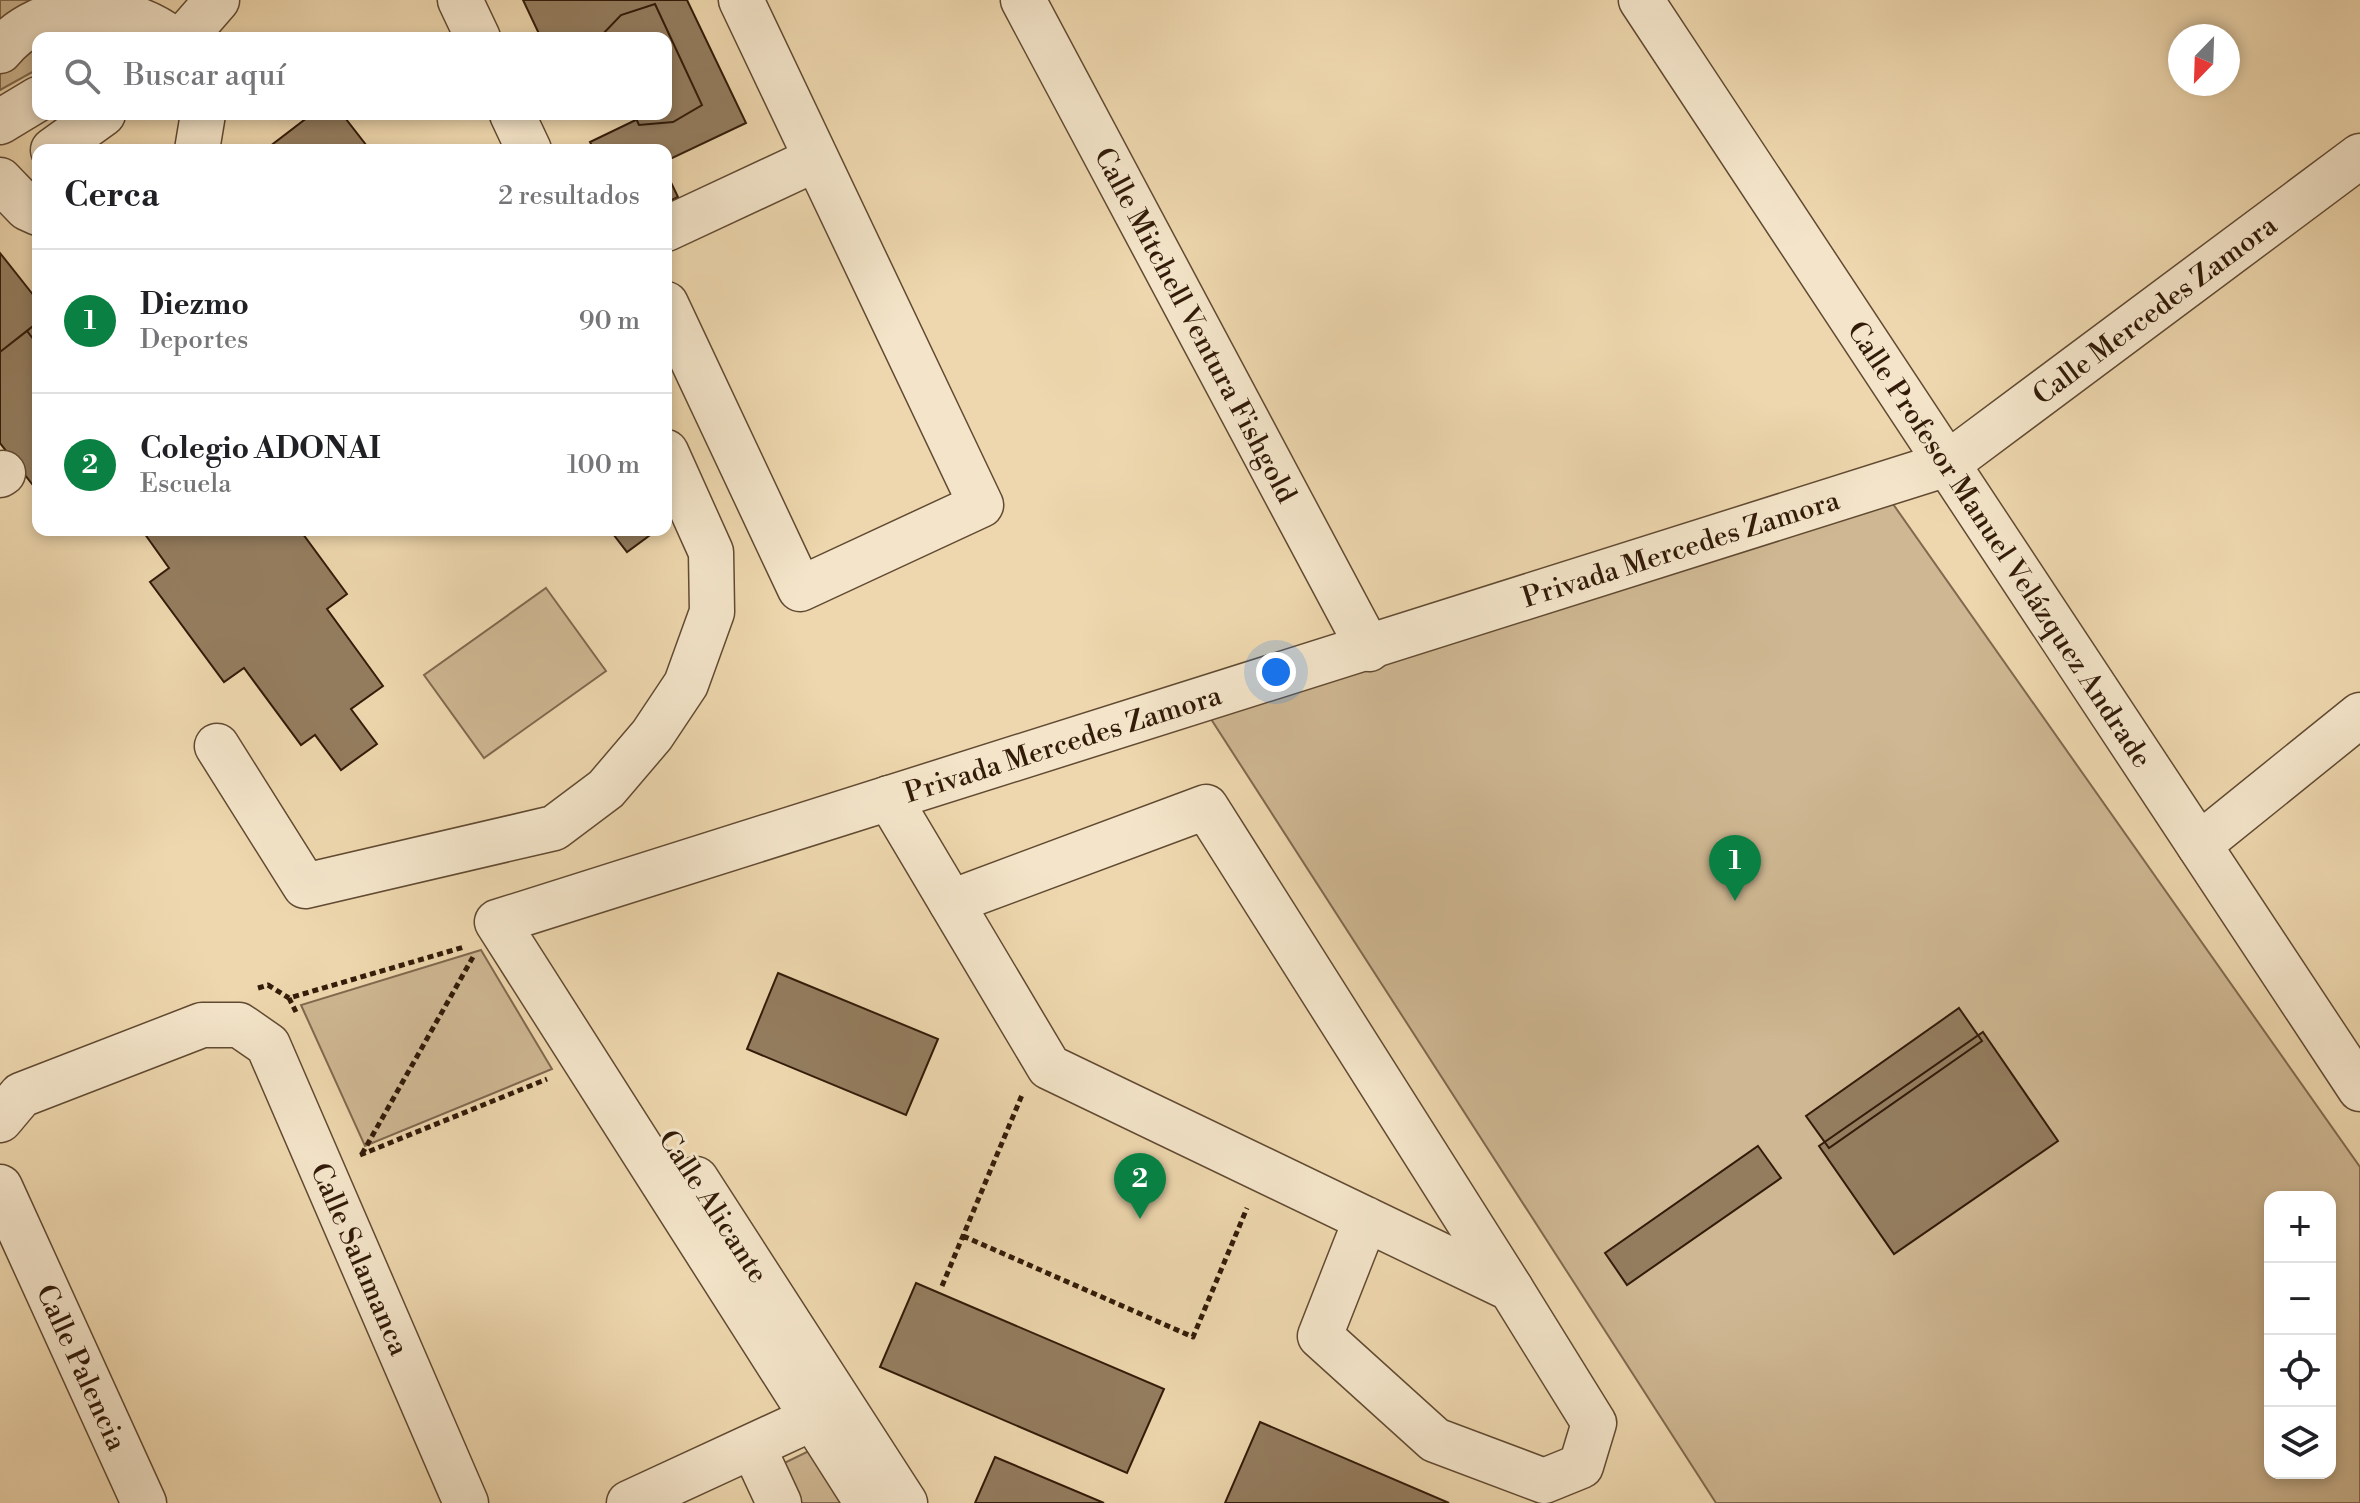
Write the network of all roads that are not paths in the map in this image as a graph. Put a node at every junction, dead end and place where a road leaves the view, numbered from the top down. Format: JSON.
{"nodes":[{"id":1,"x":217,"y":0,"type":"edge"},
{"id":2,"x":460,"y":0,"type":"edge"},
{"id":3,"x":741,"y":0,"type":"edge"},
{"id":4,"x":1023,"y":0,"type":"edge"},
{"id":5,"x":1641,"y":0,"type":"edge"},
{"id":6,"x":146,"y":23,"type":"edge"},
{"id":7,"x":189,"y":32,"type":"edge"},
{"id":8,"x":475,"y":32,"type":"edge"},
{"id":9,"x":0,"y":51,"type":"edge"},
{"id":10,"x":32,"y":103,"type":"edge"},
{"id":11,"x":95,"y":120,"type":"edge"},
{"id":12,"x":202,"y":120,"type":"edge"},
{"id":13,"x":515,"y":120,"type":"edge"},
{"id":14,"x":0,"y":122,"type":"edge"},
{"id":15,"x":61,"y":144,"type":"edge"},
{"id":16,"x":198,"y":144,"type":"edge"},
{"id":17,"x":526,"y":144,"type":"edge"},
{"id":18,"x":2360,"y":156,"type":"edge"},
{"id":19,"x":816,"y":159,"type":"junction"},
{"id":20,"x":32,"y":164,"type":"edge"},
{"id":21,"x":1,"y":182,"type":"edge"},
{"id":22,"x":32,"y":210,"type":"edge"},
{"id":23,"x":672,"y":226,"type":"edge"},
{"id":24,"x":672,"y":317,"type":"edge"},
{"id":25,"x":1947,"y":464,"type":"junction"},
{"id":26,"x":672,"y":465,"type":"edge"},
{"id":27,"x":1369,"y":649,"type":"junction"},
{"id":28,"x":2360,"y":715,"type":"edge"},
{"id":29,"x":217,"y":746,"type":"dead end"},
{"id":30,"x":889,"y":798,"type":"junction"},
{"id":31,"x":2199,"y":845,"type":"junction"},
{"id":32,"x":951,"y":902,"type":"junction"},
{"id":33,"x":555,"y":904,"type":"junction"},
{"id":34,"x":494,"y":933,"type":"joint"},
{"id":35,"x":2360,"y":1089,"type":"edge"},
{"id":36,"x":0,"y":1120,"type":"edge"},
{"id":37,"x":0,"y":1187,"type":"edge"},
{"id":38,"x":1366,"y":1219,"type":"junction"},
{"id":39,"x":1511,"y":1289,"type":"junction"},
{"id":40,"x":827,"y":1412,"type":"junction"},
{"id":41,"x":753,"y":1447,"type":"junction"},
{"id":42,"x":144,"y":1503,"type":"edge"},
{"id":43,"x":466,"y":1503,"type":"edge"},
{"id":44,"x":629,"y":1503,"type":"edge"},
{"id":45,"x":779,"y":1503,"type":"edge"},
{"id":46,"x":867,"y":1503,"type":"edge"},
{"id":47,"x":905,"y":1503,"type":"edge"}],
"edges":[{"from":1,"to":7,"type":"street"},
{"from":2,"to":8,"type":"street"},
{"from":3,"to":19,"type":"street"},
{"from":4,"to":27,"type":"street","name":"Calle Mitchell Ventura Fishgold"},
{"from":5,"to":25,"type":"street","name":"Calle Profesor Manuel Velázquez Andrade"},
{"from":6,"to":9,"type":"street"},
{"from":10,"to":14,"type":"street"},
{"from":11,"to":15,"type":"street"},
{"from":12,"to":16,"type":"street"},
{"from":13,"to":17,"type":"street"},
{"from":18,"to":25,"type":"street","name":"Calle Mercedes Zamora"},
{"from":19,"to":23,"type":"street"},
{"from":19,"to":24,"type":"street"},
{"from":20,"to":21,"type":"street"},
{"from":21,"to":22,"type":"street"},
{"from":25,"to":27,"type":"street","name":"Privada Mercedes Zamora"},
{"from":25,"to":31,"type":"street","name":"Calle Profesor Manuel Velázquez Andrade"},
{"from":26,"to":29,"type":"street"},
{"from":27,"to":30,"type":"street","name":"Privada Mercedes Zamora"},
{"from":28,"to":31,"type":"street"},
{"from":30,"to":32,"type":"street"},
{"from":30,"to":33,"type":"street","name":"Privada Mercedes Zamora"},
{"from":31,"to":35,"type":"street","name":"Calle Profesor Manuel Velázquez Andrade"},
{"from":32,"to":38,"type":"street"},
{"from":32,"to":39,"type":"street"},
{"from":33,"to":34,"type":"street","name":"Privada Mercedes Zamora"},
{"from":33,"to":40,"type":"street","name":"Calle Alicante"},
{"from":34,"to":40,"type":"street","name":"Calle Alicante"},
{"from":36,"to":43,"type":"street","name":"Calle Salamanca"},
{"from":37,"to":42,"type":"street","name":"Calle Palencia"},
{"from":38,"to":39,"type":"street"},
{"from":38,"to":39,"type":"street"},
{"from":40,"to":41,"type":"street"},
{"from":40,"to":46,"type":"street","name":"Calle Alicante"},
{"from":40,"to":47,"type":"street","name":"Calle Alicante"},
{"from":41,"to":44,"type":"street"},
{"from":41,"to":45,"type":"street"}]}
